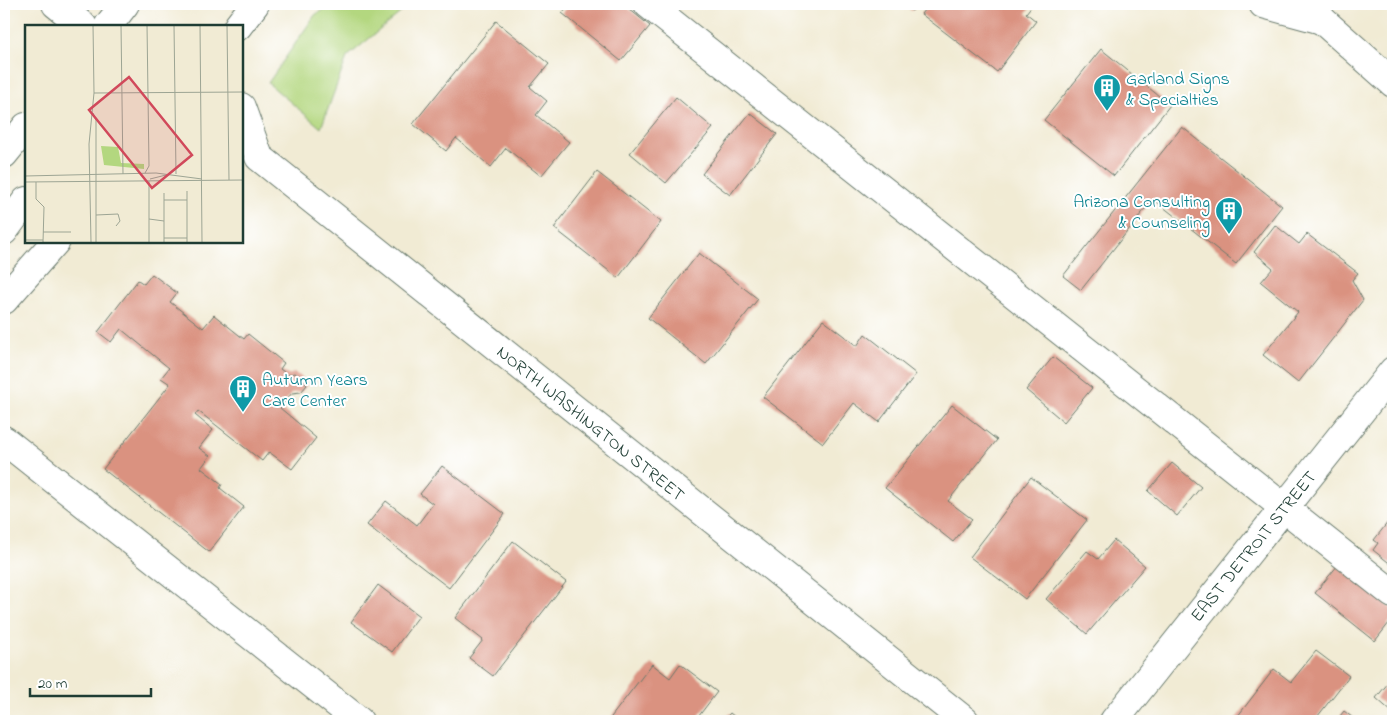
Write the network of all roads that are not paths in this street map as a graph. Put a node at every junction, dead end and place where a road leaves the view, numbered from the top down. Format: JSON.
{"nodes":[{"id":1,"x":56,"y":4,"type":"edge"},
{"id":2,"x":126,"y":4,"type":"edge"},
{"id":3,"x":255,"y":4,"type":"edge"},
{"id":4,"x":648,"y":4,"type":"edge"},
{"id":5,"x":1263,"y":4,"type":"edge"},
{"id":6,"x":1317,"y":12,"type":"edge"},
{"id":7,"x":82,"y":25,"type":"edge"},
{"id":8,"x":109,"y":25,"type":"edge"},
{"id":9,"x":239,"y":25,"type":"edge"},
{"id":10,"x":1393,"y":83,"type":"edge"},
{"id":11,"x":242,"y":110,"type":"edge"},
{"id":12,"x":25,"y":128,"type":"edge"},
{"id":13,"x":4,"y":154,"type":"edge"},
{"id":14,"x":25,"y":202,"type":"edge"},
{"id":15,"x":4,"y":231,"type":"edge"},
{"id":16,"x":55,"y":242,"type":"edge"},
{"id":17,"x":4,"y":300,"type":"edge"},
{"id":18,"x":1393,"y":372,"type":"edge"},
{"id":19,"x":4,"y":440,"type":"edge"},
{"id":20,"x":1284,"y":507,"type":"junction"},
{"id":21,"x":1393,"y":594,"type":"edge"},
{"id":22,"x":359,"y":721,"type":"edge"},
{"id":23,"x":965,"y":721,"type":"edge"},
{"id":24,"x":1114,"y":721,"type":"edge"}],
"edges":[{"from":1,"to":7,"type":"street"},
{"from":2,"to":8,"type":"street"},
{"from":3,"to":9,"type":"street"},
{"from":4,"to":20,"type":"street"},
{"from":5,"to":6,"type":"street"},
{"from":6,"to":10,"type":"street"},
{"from":11,"to":23,"type":"street","name":"NORTH WASHINGTON STREET"},
{"from":12,"to":13,"type":"street"},
{"from":14,"to":15,"type":"street"},
{"from":16,"to":17,"type":"street"},
{"from":18,"to":20,"type":"street","name":"EAST DETROIT STREET"},
{"from":19,"to":22,"type":"street"},
{"from":20,"to":21,"type":"street"},
{"from":20,"to":24,"type":"street","name":"EAST DETROIT STREET"}]}
